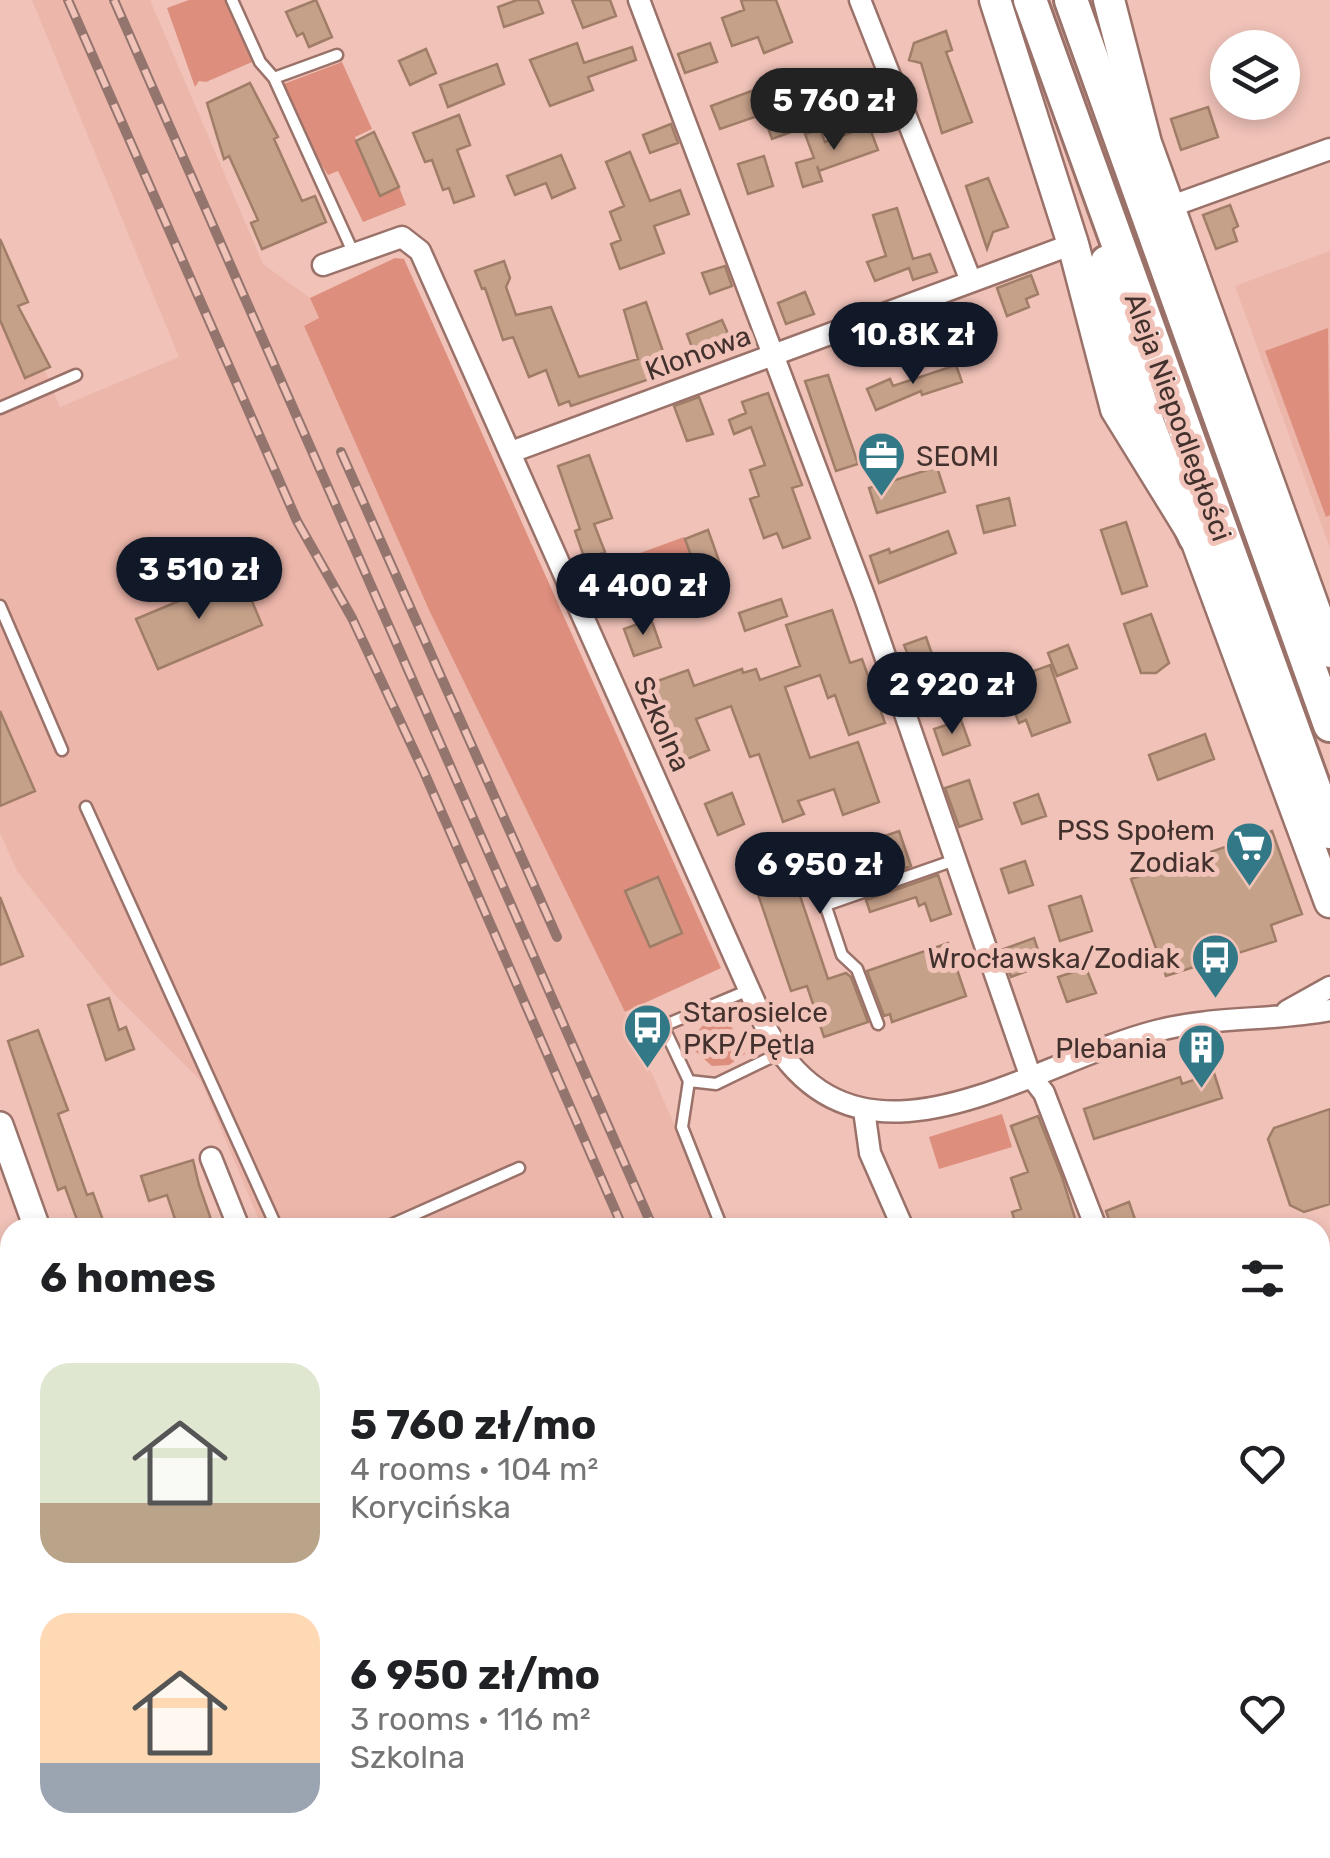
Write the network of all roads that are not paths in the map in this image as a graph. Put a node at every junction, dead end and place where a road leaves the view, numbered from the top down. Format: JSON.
{"nodes":[{"id":1,"x":232,"y":0,"type":"edge"},
{"id":2,"x":640,"y":0,"type":"edge"},
{"id":3,"x":860,"y":0,"type":"edge"},
{"id":4,"x":996,"y":0,"type":"edge"},
{"id":5,"x":1030,"y":0,"type":"edge"},
{"id":6,"x":1070,"y":0,"type":"edge"},
{"id":7,"x":1089,"y":0,"type":"edge"},
{"id":8,"x":1109,"y":0,"type":"edge"},
{"id":9,"x":337,"y":55,"type":"dead end"},
{"id":10,"x":274,"y":78,"type":"junction"},
{"id":11,"x":1330,"y":149,"type":"edge"},
{"id":12,"x":1128,"y":158,"type":"junction"},
{"id":13,"x":1086,"y":164,"type":"junction"},
{"id":14,"x":1169,"y":207,"type":"junction"},
{"id":15,"x":1074,"y":244,"type":"junction"},
{"id":16,"x":353,"y":252,"type":"junction"},
{"id":17,"x":323,"y":265,"type":"dead end"},
{"id":18,"x":971,"y":281,"type":"junction"},
{"id":19,"x":776,"y":354,"type":"junction"},
{"id":20,"x":76,"y":375,"type":"dead end"},
{"id":21,"x":0,"y":408,"type":"edge"},
{"id":22,"x":510,"y":452,"type":"junction"},
{"id":23,"x":1195,"y":537,"type":"junction"},
{"id":24,"x":0,"y":606,"type":"edge"},
{"id":25,"x":1330,"y":652,"type":"edge"},
{"id":26,"x":1330,"y":725,"type":"edge"},
{"id":27,"x":62,"y":750,"type":"dead end"},
{"id":28,"x":86,"y":807,"type":"dead end"},
{"id":29,"x":1330,"y":832,"type":"edge"},
{"id":30,"x":955,"y":860,"type":"junction"},
{"id":31,"x":819,"y":886,"type":"dead end"},
{"id":32,"x":1330,"y":902,"type":"edge"},
{"id":33,"x":826,"y":905,"type":"junction"},
{"id":34,"x":1330,"y":987,"type":"edge"},
{"id":35,"x":750,"y":990,"type":"junction"},
{"id":36,"x":1330,"y":1010,"type":"edge"},
{"id":37,"x":1281,"y":1015,"type":"junction"},
{"id":38,"x":878,"y":1024,"type":"dead end"},
{"id":39,"x":780,"y":1054,"type":"junction"},
{"id":40,"x":1030,"y":1075,"type":"junction"},
{"id":41,"x":689,"y":1081,"type":"junction"},
{"id":42,"x":864,"y":1110,"type":"junction"},
{"id":43,"x":0,"y":1125,"type":"edge"},
{"id":44,"x":210,"y":1158,"type":"dead end"},
{"id":45,"x":519,"y":1168,"type":"dead end"},
{"id":46,"x":34,"y":1218,"type":"edge"},
{"id":47,"x":235,"y":1218,"type":"edge"},
{"id":48,"x":272,"y":1218,"type":"edge"},
{"id":49,"x":406,"y":1218,"type":"edge"},
{"id":50,"x":718,"y":1218,"type":"edge"},
{"id":51,"x":899,"y":1218,"type":"edge"},
{"id":52,"x":1092,"y":1218,"type":"edge"}],
"edges":[{"from":1,"to":10,"type":"lane"},
{"from":2,"to":19,"type":"street"},
{"from":3,"to":18,"type":"street"},
{"from":4,"to":15,"type":"main road"},
{"from":5,"to":13,"type":"main road","name":"Aleja Niepodległości"},
{"from":6,"to":12,"type":"main road","name":"Aleja Niepodległości"},
{"from":7,"to":12,"type":"main road"},
{"from":8,"to":14,"type":"main road"},
{"from":9,"to":10,"type":"lane"},
{"from":10,"to":16,"type":"lane"},
{"from":11,"to":14,"type":"street"},
{"from":12,"to":26,"type":"main road","name":"Aleja Niepodległości"},
{"from":13,"to":23,"type":"main road"},
{"from":13,"to":29,"type":"main road","name":"Aleja Niepodległości"},
{"from":14,"to":25,"type":"main road"},
{"from":15,"to":18,"type":"street","name":"Klonowa"},
{"from":15,"to":23,"type":"main road"},
{"from":16,"to":17,"type":"street","name":"Szkolna"},
{"from":16,"to":22,"type":"street","name":"Szkolna"},
{"from":18,"to":19,"type":"street","name":"Klonowa"},
{"from":19,"to":22,"type":"street","name":"Klonowa"},
{"from":19,"to":30,"type":"street"},
{"from":20,"to":21,"type":"lane"},
{"from":22,"to":35,"type":"street","name":"Szkolna"},
{"from":23,"to":32,"type":"main road"},
{"from":24,"to":27,"type":"lane"},
{"from":28,"to":48,"type":"lane"},
{"from":30,"to":33,"type":"lane"},
{"from":30,"to":40,"type":"street"},
{"from":31,"to":33,"type":"lane"},
{"from":33,"to":38,"type":"lane"},
{"from":34,"to":37,"type":"street"},
{"from":35,"to":39,"type":"street","name":"Szkolna"},
{"from":35,"to":41,"type":"lane"},
{"from":36,"to":37,"type":"street","name":"Szkolna"},
{"from":37,"to":40,"type":"street","name":"Szkolna"},
{"from":39,"to":41,"type":"lane"},
{"from":39,"to":42,"type":"street","name":"Szkolna"},
{"from":40,"to":42,"type":"street","name":"Szkolna"},
{"from":40,"to":52,"type":"street"},
{"from":41,"to":50,"type":"lane"},
{"from":42,"to":51,"type":"street"},
{"from":43,"to":46,"type":"street"},
{"from":44,"to":47,"type":"street"},
{"from":45,"to":49,"type":"lane"}]}
